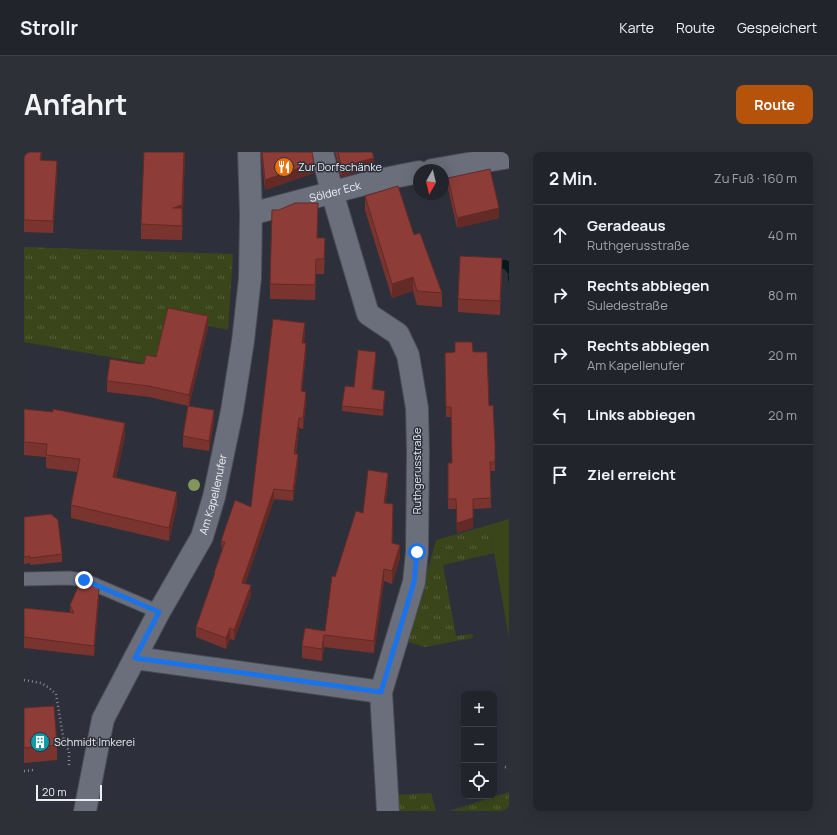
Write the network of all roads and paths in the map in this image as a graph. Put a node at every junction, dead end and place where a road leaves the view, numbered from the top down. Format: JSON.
{"nodes":[{"id":1,"x":248,"y":152,"type":"edge"},
{"id":2,"x":322,"y":152,"type":"edge"},
{"id":3,"x":509,"y":157,"type":"edge"},
{"id":4,"x":449,"y":167,"type":"edge"},
{"id":5,"x":413,"y":173,"type":"edge"},
{"id":6,"x":332,"y":192,"type":"junction"},
{"id":7,"x":252,"y":214,"type":"junction"},
{"id":8,"x":24,"y":579,"type":"edge"},
{"id":9,"x":159,"y":612,"type":"junction"},
{"id":10,"x":135,"y":658,"type":"junction"},
{"id":11,"x":24,"y":680,"type":"edge"},
{"id":12,"x":381,"y":692,"type":"junction"},
{"id":13,"x":69,"y":766,"type":"dead end"},
{"id":14,"x":505,"y":767,"type":"dead end"},
{"id":15,"x":509,"y":768,"type":"edge"},
{"id":16,"x":24,"y":770,"type":"edge"},
{"id":17,"x":33,"y":770,"type":"dead end"},
{"id":18,"x":85,"y":811,"type":"edge"},
{"id":19,"x":388,"y":811,"type":"edge"}],
"edges":[{"from":1,"to":7,"type":"street","name":"Am Kapellenufer"},
{"from":2,"to":6,"type":"street","name":"Ruthgerusstraße"},
{"from":3,"to":4,"type":"street"},
{"from":5,"to":6,"type":"street","name":"Sölder Eck"},
{"from":6,"to":7,"type":"street","name":"Sölder Eck"},
{"from":6,"to":12,"type":"street","name":"Ruthgerusstraße"},
{"from":7,"to":9,"type":"street","name":"Am Kapellenufer"},
{"from":8,"to":9,"type":"lane"},
{"from":9,"to":10,"type":"street","name":"Am Kapellenufer"},
{"from":10,"to":12,"type":"street"},
{"from":10,"to":18,"type":"street","name":"Am Kapellenufer"},
{"from":11,"to":13,"type":"path"},
{"from":12,"to":19,"type":"street","name":"Ruthgerusstraße"},
{"from":14,"to":15,"type":"path"},
{"from":16,"to":17,"type":"path"}]}
